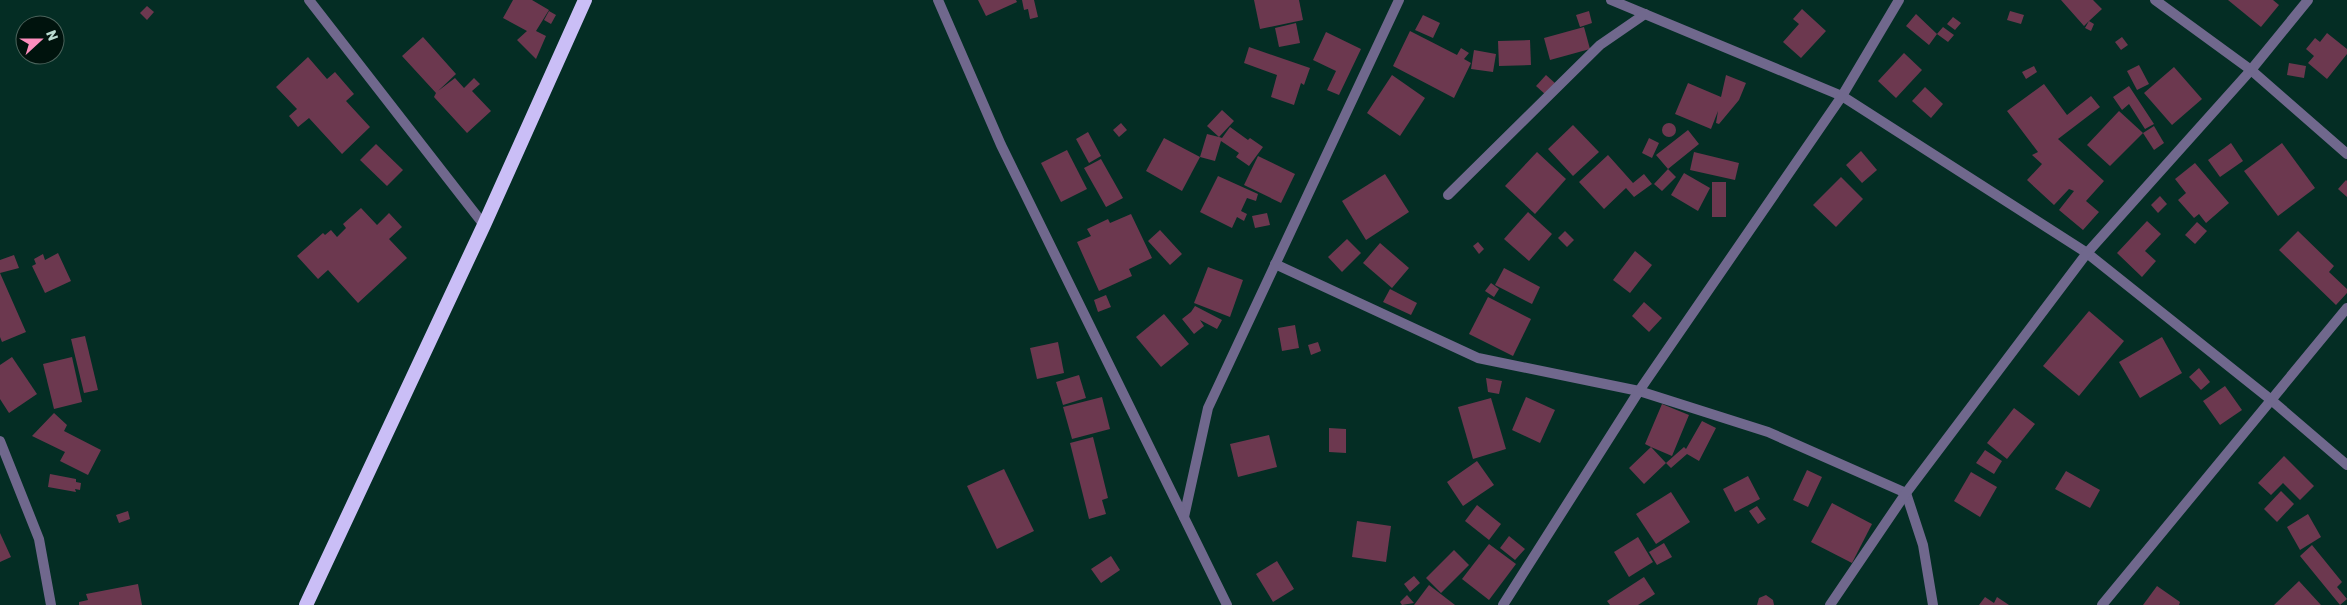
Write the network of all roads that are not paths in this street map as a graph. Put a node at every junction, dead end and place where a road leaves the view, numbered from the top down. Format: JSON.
{"nodes":[{"id":1,"x":309,"y":0,"type":"edge"},
{"id":2,"x":585,"y":0,"type":"edge"},
{"id":3,"x":938,"y":0,"type":"edge"},
{"id":4,"x":1399,"y":0,"type":"edge"},
{"id":5,"x":1611,"y":0,"type":"edge"},
{"id":6,"x":1899,"y":0,"type":"edge"},
{"id":7,"x":2155,"y":0,"type":"edge"},
{"id":8,"x":2308,"y":0,"type":"edge"},
{"id":9,"x":1645,"y":14,"type":"junction"},
{"id":10,"x":2251,"y":70,"type":"junction"},
{"id":11,"x":1842,"y":96,"type":"junction"},
{"id":12,"x":2347,"y":154,"type":"edge"},
{"id":13,"x":1448,"y":195,"type":"dead end"},
{"id":14,"x":484,"y":225,"type":"junction"},
{"id":15,"x":2087,"y":254,"type":"junction"},
{"id":16,"x":1275,"y":264,"type":"junction"},
{"id":17,"x":2347,"y":308,"type":"edge"},
{"id":18,"x":1639,"y":392,"type":"junction"},
{"id":19,"x":2270,"y":399,"type":"junction"},
{"id":20,"x":0,"y":441,"type":"edge"},
{"id":21,"x":2347,"y":465,"type":"edge"},
{"id":22,"x":1906,"y":493,"type":"junction"},
{"id":23,"x":1184,"y":517,"type":"junction"},
{"id":24,"x":51,"y":605,"type":"edge"},
{"id":25,"x":306,"y":605,"type":"edge"},
{"id":26,"x":1227,"y":605,"type":"edge"},
{"id":27,"x":1503,"y":605,"type":"edge"},
{"id":28,"x":1830,"y":605,"type":"edge"},
{"id":29,"x":1933,"y":605,"type":"edge"},
{"id":30,"x":2102,"y":605,"type":"edge"}],
"edges":[{"from":1,"to":14,"type":"street"},
{"from":2,"to":14,"type":"highway"},
{"from":3,"to":23,"type":"street"},
{"from":4,"to":16,"type":"street"},
{"from":5,"to":9,"type":"street"},
{"from":6,"to":11,"type":"street"},
{"from":7,"to":10,"type":"street"},
{"from":8,"to":10,"type":"street"},
{"from":9,"to":11,"type":"street"},
{"from":9,"to":13,"type":"street"},
{"from":10,"to":12,"type":"street"},
{"from":10,"to":15,"type":"street"},
{"from":11,"to":15,"type":"street"},
{"from":11,"to":18,"type":"street"},
{"from":14,"to":25,"type":"highway"},
{"from":15,"to":19,"type":"street"},
{"from":15,"to":22,"type":"street"},
{"from":16,"to":18,"type":"street"},
{"from":16,"to":23,"type":"street"},
{"from":17,"to":19,"type":"street"},
{"from":18,"to":22,"type":"street"},
{"from":18,"to":27,"type":"street"},
{"from":19,"to":21,"type":"street"},
{"from":19,"to":30,"type":"street"},
{"from":20,"to":24,"type":"street"},
{"from":22,"to":28,"type":"street"},
{"from":22,"to":29,"type":"street"},
{"from":23,"to":26,"type":"street"}]}
